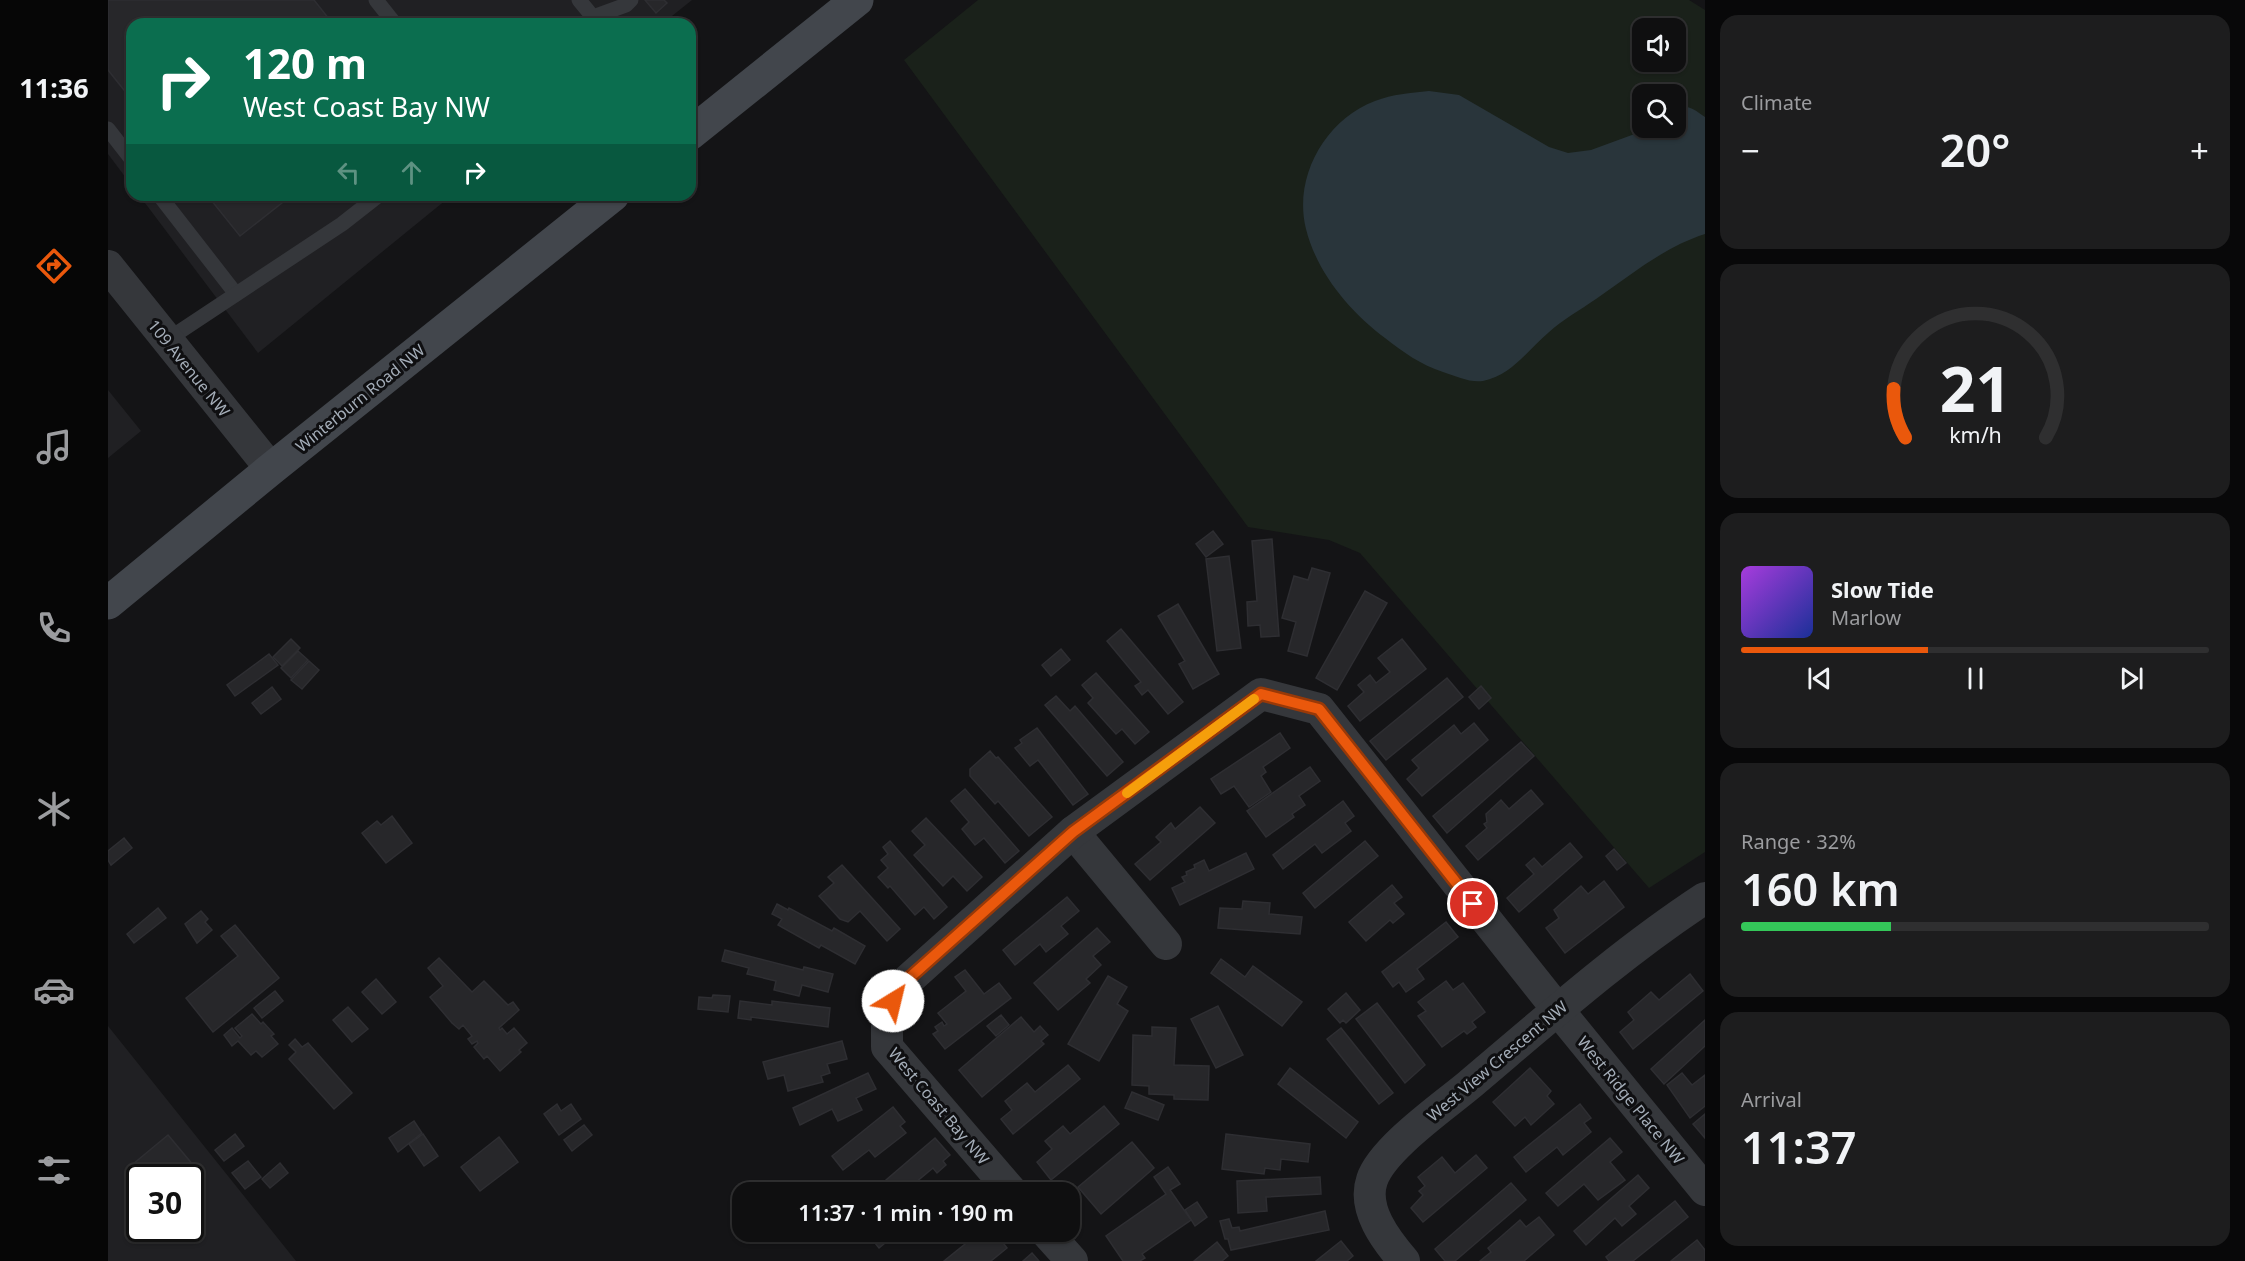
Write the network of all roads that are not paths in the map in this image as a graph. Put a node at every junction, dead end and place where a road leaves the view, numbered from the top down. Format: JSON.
{"nodes":[{"id":1,"x":376,"y":0,"type":"edge"},
{"id":2,"x":579,"y":0,"type":"edge"},
{"id":3,"x":631,"y":0,"type":"edge"},
{"id":4,"x":857,"y":0,"type":"edge"},
{"id":5,"x":390,"y":18,"type":"edge"},
{"id":6,"x":108,"y":129,"type":"edge"},
{"id":7,"x":696,"y":129,"type":"edge"},
{"id":8,"x":126,"y":152,"type":"edge"},
{"id":9,"x":164,"y":201,"type":"edge"},
{"id":10,"x":371,"y":201,"type":"edge"},
{"id":11,"x":606,"y":201,"type":"edge"},
{"id":12,"x":108,"y":266,"type":"edge"},
{"id":13,"x":236,"y":294,"type":"junction"},
{"id":14,"x":167,"y":340,"type":"junction"},
{"id":15,"x":271,"y":469,"type":"junction"},
{"id":16,"x":108,"y":603,"type":"edge"},
{"id":17,"x":1073,"y":832,"type":"junction"},
{"id":18,"x":1705,"y":898,"type":"edge"},
{"id":19,"x":1166,"y":944,"type":"dead end"},
{"id":20,"x":1558,"y":1010,"type":"junction"},
{"id":21,"x":1003,"y":1182,"type":"edge"},
{"id":22,"x":1705,"y":1190,"type":"edge"},
{"id":23,"x":1055,"y":1242,"type":"edge"},
{"id":24,"x":1072,"y":1261,"type":"edge"},
{"id":25,"x":1404,"y":1261,"type":"edge"}],
"edges":[{"from":1,"to":5,"type":"lane"},
{"from":2,"to":3,"type":"lane"},
{"from":4,"to":7,"type":"main road"},
{"from":6,"to":8,"type":"lane"},
{"from":9,"to":13,"type":"lane"},
{"from":10,"to":13,"type":"lane"},
{"from":11,"to":15,"type":"main road","name":"Winterburn Road NW"},
{"from":12,"to":14,"type":"street","name":"109 Avenue NW"},
{"from":13,"to":14,"type":"lane"},
{"from":14,"to":15,"type":"street","name":"109 Avenue NW"},
{"from":15,"to":16,"type":"main road","name":"Winterburn Road NW"},
{"from":17,"to":19,"type":"street"},
{"from":17,"to":20,"type":"street","name":"West Coast Bay NW"},
{"from":17,"to":21,"type":"street","name":"West Coast Bay NW"},
{"from":18,"to":20,"type":"street","name":"West View Crescent NW"},
{"from":20,"to":22,"type":"street","name":"West Ridge Place NW"},
{"from":20,"to":25,"type":"street","name":"West View Crescent NW"},
{"from":23,"to":24,"type":"street"}]}
